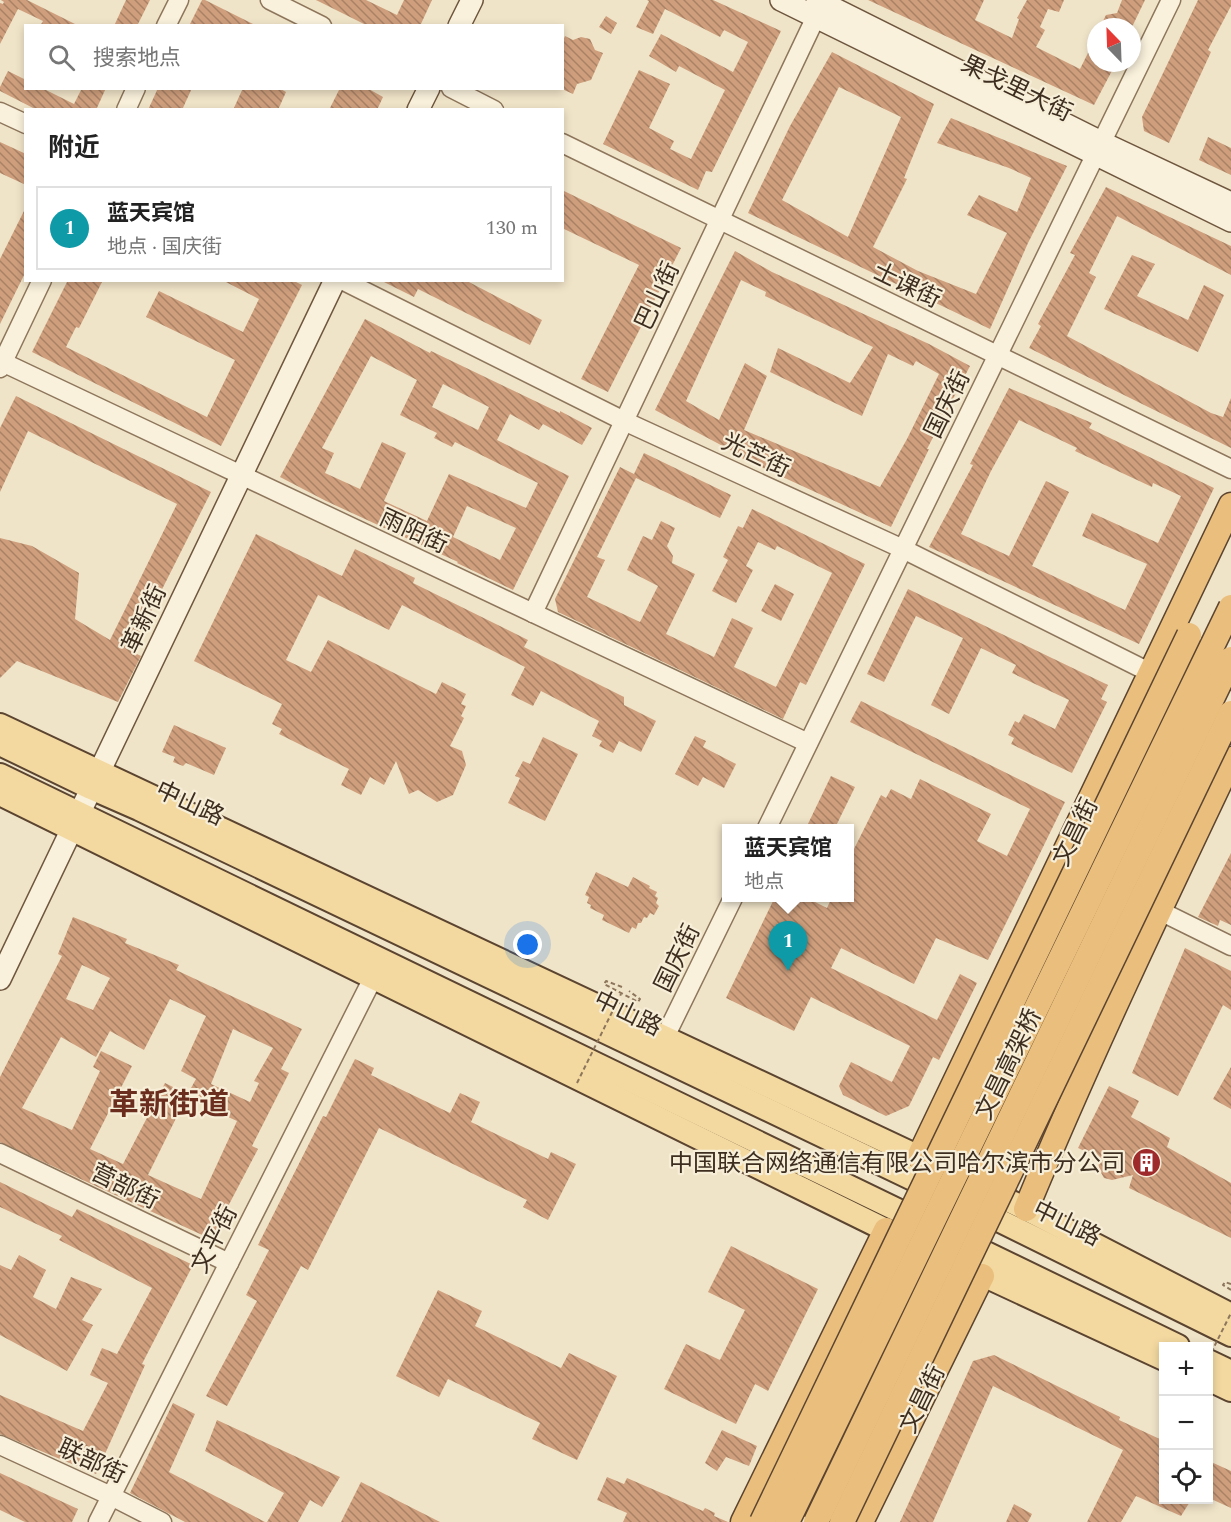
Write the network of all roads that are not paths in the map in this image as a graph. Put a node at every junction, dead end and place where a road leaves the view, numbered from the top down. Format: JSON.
{"nodes":[{"id":1,"x":179,"y":0,"type":"edge"},
{"id":2,"x":270,"y":0,"type":"edge"},
{"id":3,"x":472,"y":0,"type":"edge"},
{"id":4,"x":781,"y":0,"type":"edge"},
{"id":5,"x":1170,"y":0,"type":"edge"},
{"id":6,"x":820,"y":5,"type":"edge"},
{"id":7,"x":167,"y":24,"type":"edge"},
{"id":8,"x":318,"y":24,"type":"edge"},
{"id":9,"x":460,"y":24,"type":"edge"},
{"id":10,"x":135,"y":90,"type":"edge"},
{"id":11,"x":428,"y":90,"type":"edge"},
{"id":12,"x":455,"y":90,"type":"edge"},
{"id":13,"x":127,"y":108,"type":"edge"},
{"id":14,"x":419,"y":108,"type":"edge"},
{"id":15,"x":490,"y":108,"type":"edge"},
{"id":16,"x":0,"y":112,"type":"edge"},
{"id":17,"x":24,"y":123,"type":"edge"},
{"id":18,"x":564,"y":144,"type":"edge"},
{"id":19,"x":1098,"y":149,"type":"junction"},
{"id":20,"x":1231,"y":203,"type":"edge"},
{"id":21,"x":720,"y":220,"type":"junction"},
{"id":22,"x":1231,"y":221,"type":"edge"},
{"id":23,"x":41,"y":282,"type":"edge"},
{"id":24,"x":334,"y":282,"type":"edge"},
{"id":25,"x":346,"y":282,"type":"edge"},
{"id":26,"x":997,"y":356,"type":"junction"},
{"id":27,"x":1,"y":364,"type":"edge"},
{"id":28,"x":624,"y":421,"type":"junction"},
{"id":29,"x":1231,"y":469,"type":"edge"},
{"id":30,"x":241,"y":475,"type":"junction"},
{"id":31,"x":1227,"y":514,"type":"edge"},
{"id":32,"x":903,"y":549,"type":"junction"},
{"id":33,"x":1231,"y":607,"type":"edge"},
{"id":34,"x":533,"y":613,"type":"junction"},
{"id":35,"x":1231,"y":659,"type":"edge"},
{"id":36,"x":1151,"y":674,"type":"junction"},
{"id":37,"x":1231,"y":713,"type":"edge"},
{"id":38,"x":0,"y":725,"type":"edge"},
{"id":39,"x":808,"y":743,"type":"junction"},
{"id":40,"x":0,"y":744,"type":"edge"},
{"id":41,"x":1231,"y":759,"type":"edge"},
{"id":42,"x":0,"y":775,"type":"edge"},
{"id":43,"x":95,"y":780,"type":"junction"},
{"id":44,"x":0,"y":794,"type":"edge"},
{"id":45,"x":75,"y":820,"type":"junction"},
{"id":46,"x":769,"y":824,"type":"edge"},
{"id":47,"x":732,"y":902,"type":"edge"},
{"id":48,"x":1160,"y":911,"type":"junction"},
{"id":49,"x":1231,"y":946,"type":"edge"},
{"id":50,"x":373,"y":978,"type":"junction"},
{"id":51,"x":0,"y":979,"type":"edge"},
{"id":52,"x":664,"y":1039,"type":"junction"},
{"id":53,"x":983,"y":1116,"type":"junction"},
{"id":54,"x":0,"y":1153,"type":"edge"},
{"id":55,"x":925,"y":1163,"type":"junction"},
{"id":56,"x":1026,"y":1209,"type":"junction"},
{"id":57,"x":886,"y":1230,"type":"junction"},
{"id":58,"x":229,"y":1263,"type":"junction"},
{"id":59,"x":976,"y":1266,"type":"junction"},
{"id":60,"x":1231,"y":1314,"type":"edge"},
{"id":61,"x":911,"y":1323,"type":"junction"},
{"id":62,"x":1231,"y":1335,"type":"edge"},
{"id":63,"x":1168,"y":1342,"type":"edge"},
{"id":64,"x":1159,"y":1357,"type":"edge"},
{"id":65,"x":1213,"y":1362,"type":"edge"},
{"id":66,"x":1231,"y":1372,"type":"edge"},
{"id":67,"x":1213,"y":1381,"type":"edge"},
{"id":68,"x":1231,"y":1390,"type":"edge"},
{"id":69,"x":0,"y":1445,"type":"edge"},
{"id":70,"x":111,"y":1496,"type":"junction"},
{"id":71,"x":98,"y":1522,"type":"edge"},
{"id":72,"x":162,"y":1522,"type":"edge"},
{"id":73,"x":743,"y":1522,"type":"edge"},
{"id":74,"x":762,"y":1522,"type":"edge"},
{"id":75,"x":787,"y":1522,"type":"edge"},
{"id":76,"x":816,"y":1522,"type":"edge"},
{"id":77,"x":842,"y":1522,"type":"edge"},
{"id":78,"x":861,"y":1522,"type":"edge"}],
"edges":[{"from":1,"to":7,"type":"street"},
{"from":2,"to":8,"type":"street"},
{"from":3,"to":9,"type":"main road"},
{"from":4,"to":6,"type":"main road","name":"果戈里大街"},
{"from":5,"to":19,"type":"street","name":"国庆街"},
{"from":6,"to":19,"type":"main road","name":"果戈里大街"},
{"from":6,"to":21,"type":"street","name":"巴山街"},
{"from":10,"to":13,"type":"street"},
{"from":11,"to":14,"type":"main road"},
{"from":12,"to":15,"type":"street"},
{"from":16,"to":17,"type":"street"},
{"from":18,"to":21,"type":"street","name":"士课街"},
{"from":19,"to":20,"type":"main road","name":"果戈里大街"},
{"from":19,"to":22,"type":"main road","name":"果戈里大街"},
{"from":19,"to":26,"type":"street","name":"国庆街"},
{"from":21,"to":26,"type":"street","name":"士课街"},
{"from":21,"to":28,"type":"street","name":"巴山街"},
{"from":23,"to":27,"type":"street"},
{"from":24,"to":30,"type":"main road","name":"革新街"},
{"from":25,"to":28,"type":"street","name":"光芒街"},
{"from":26,"to":29,"type":"street","name":"士课街"},
{"from":26,"to":32,"type":"street","name":"国庆街"},
{"from":27,"to":30,"type":"street","name":"雨阳街"},
{"from":28,"to":32,"type":"street","name":"光芒街"},
{"from":28,"to":34,"type":"street","name":"巴山街"},
{"from":30,"to":34,"type":"street","name":"雨阳街"},
{"from":30,"to":43,"type":"main road","name":"革新街"},
{"from":31,"to":36,"type":"highway","name":"文昌街"},
{"from":31,"to":55,"type":"highway","bridge":true},
{"from":32,"to":36,"type":"street","name":"光芒街"},
{"from":32,"to":39,"type":"street","name":"国庆街"},
{"from":33,"to":53,"type":"highway","name":"文昌高架桥","bridge":true},
{"from":34,"to":39,"type":"street","name":"雨阳街"},
{"from":35,"to":61,"type":"highway","name":"文昌高架桥","bridge":true},
{"from":36,"to":55,"type":"highway","name":"文昌街"},
{"from":37,"to":59,"type":"highway","bridge":true},
{"from":38,"to":43,"type":"main road"},
{"from":39,"to":46,"type":"street","name":"国庆街"},
{"from":40,"to":43,"type":"main road","name":"中山路"},
{"from":41,"to":48,"type":"highway"},
{"from":42,"to":45,"type":"main road"},
{"from":43,"to":45,"type":"main road","name":"革新街"},
{"from":43,"to":52,"type":"main road"},
{"from":43,"to":62,"type":"main road","name":"中山路"},
{"from":44,"to":45,"type":"main road"},
{"from":45,"to":50,"type":"main road"},
{"from":45,"to":51,"type":"main road","name":"革新街"},
{"from":45,"to":63,"type":"main road"},
{"from":47,"to":52,"type":"street","name":"国庆街"},
{"from":48,"to":49,"type":"street"},
{"from":48,"to":56,"type":"highway"},
{"from":50,"to":57,"type":"main road"},
{"from":50,"to":58,"type":"street","name":"文平街"},
{"from":52,"to":55,"type":"main road"},
{"from":53,"to":55,"type":"highway","bridge":true},
{"from":53,"to":75,"type":"highway","name":"文昌高架桥","bridge":true},
{"from":54,"to":58,"type":"street","name":"营部街"},
{"from":55,"to":56,"type":"main road"},
{"from":55,"to":74,"type":"highway","bridge":true},
{"from":56,"to":60,"type":"main road"},
{"from":57,"to":59,"type":"main road"},
{"from":57,"to":73,"type":"highway"},
{"from":58,"to":70,"type":"street","name":"文平街"},
{"from":59,"to":61,"type":"highway","bridge":true},
{"from":59,"to":64,"type":"main road"},
{"from":59,"to":77,"type":"highway","bridge":true},
{"from":59,"to":78,"type":"highway","name":"文昌街"},
{"from":61,"to":76,"type":"highway","name":"文昌高架桥","bridge":true},
{"from":65,"to":66,"type":"main road"},
{"from":67,"to":68,"type":"main road"},
{"from":69,"to":70,"type":"street","name":"联部街"},
{"from":70,"to":71,"type":"street","name":"文平街"},
{"from":70,"to":72,"type":"street","name":"联部街"}]}
